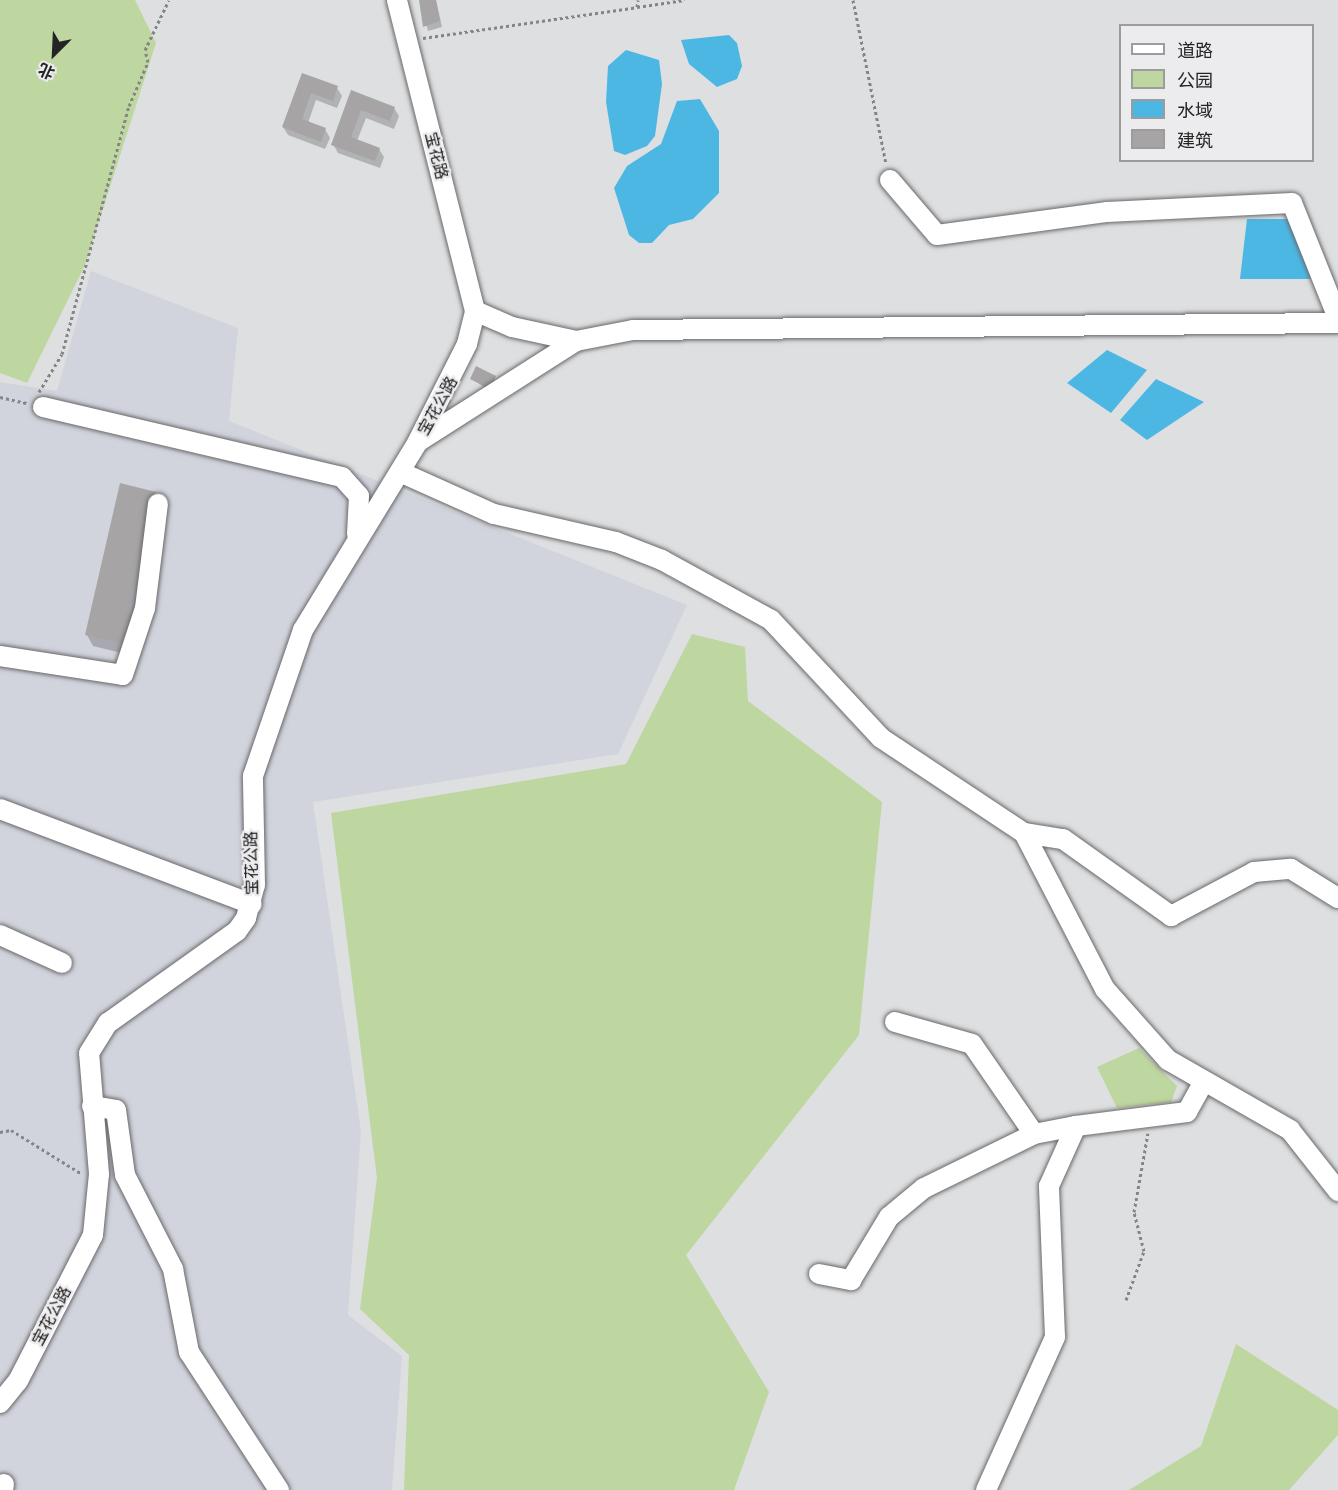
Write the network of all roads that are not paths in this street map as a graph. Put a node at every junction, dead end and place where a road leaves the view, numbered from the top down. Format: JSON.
{"nodes":[{"id":1,"x":397,"y":0,"type":"edge"},
{"id":2,"x":890,"y":180,"type":"road end"},
{"id":3,"x":475,"y":311,"type":"junction"},
{"id":4,"x":1338,"y":318,"type":"edge"},
{"id":5,"x":1338,"y":323,"type":"edge"},
{"id":6,"x":576,"y":340,"type":"junction"},
{"id":7,"x":41,"y":407,"type":"road end"},
{"id":8,"x":417,"y":443,"type":"junction"},
{"id":9,"x":400,"y":472,"type":"junction"},
{"id":10,"x":159,"y":504,"type":"dead end"},
{"id":11,"x":357,"y":536,"type":"junction"},
{"id":12,"x":0,"y":656,"type":"edge"},
{"id":13,"x":2,"y":816,"type":"edge"},
{"id":14,"x":1024,"y":832,"type":"junction"},
{"id":15,"x":1338,"y":898,"type":"edge"},
{"id":16,"x":252,"y":904,"type":"junction"},
{"id":17,"x":0,"y":935,"type":"edge"},
{"id":18,"x":62,"y":963,"type":"dead end"},
{"id":19,"x":896,"y":1022,"type":"dead end"},
{"id":20,"x":1204,"y":1081,"type":"junction"},
{"id":21,"x":92,"y":1106,"type":"junction"},
{"id":22,"x":1077,"y":1126,"type":"junction"},
{"id":23,"x":1034,"y":1134,"type":"junction"},
{"id":24,"x":1338,"y":1191,"type":"edge"},
{"id":25,"x":819,"y":1274,"type":"dead end"},
{"id":26,"x":0,"y":1403,"type":"edge"},
{"id":27,"x":279,"y":1490,"type":"edge"},
{"id":28,"x":987,"y":1490,"type":"edge"}],
"edges":[{"from":1,"to":3,"type":"street","name":"宝花路"},
{"from":2,"to":4,"type":"street"},
{"from":3,"to":6,"type":"street"},
{"from":3,"to":8,"type":"street","name":"宝花公路"},
{"from":5,"to":6,"type":"street"},
{"from":6,"to":8,"type":"street"},
{"from":7,"to":11,"type":"street"},
{"from":8,"to":9,"type":"street","name":"宝花公路"},
{"from":9,"to":11,"type":"street","name":"宝花公路"},
{"from":9,"to":14,"type":"street"},
{"from":10,"to":12,"type":"street"},
{"from":11,"to":16,"type":"street","name":"宝花公路"},
{"from":13,"to":16,"type":"street"},
{"from":14,"to":15,"type":"street"},
{"from":14,"to":20,"type":"street"},
{"from":16,"to":21,"type":"street","name":"宝花公路"},
{"from":17,"to":18,"type":"street"},
{"from":19,"to":23,"type":"street"},
{"from":20,"to":22,"type":"street"},
{"from":20,"to":24,"type":"street"},
{"from":21,"to":26,"type":"street","name":"宝花公路"},
{"from":21,"to":27,"type":"street"},
{"from":22,"to":23,"type":"street"},
{"from":22,"to":28,"type":"street"},
{"from":23,"to":25,"type":"street"}]}
